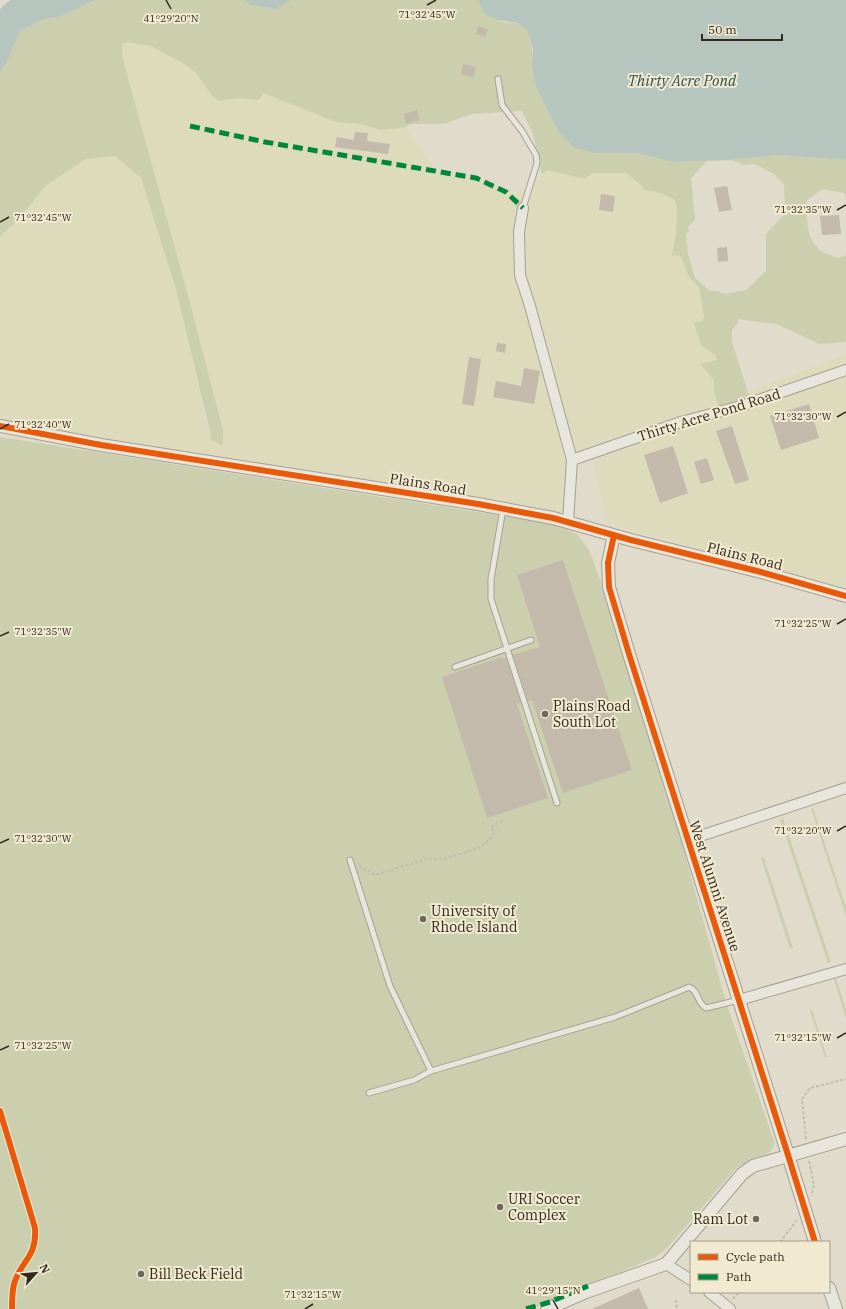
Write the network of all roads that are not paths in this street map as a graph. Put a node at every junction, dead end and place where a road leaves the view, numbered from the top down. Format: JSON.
{"nodes":[{"id":1,"x":498,"y":79,"type":"dead end"},
{"id":2,"x":523,"y":208,"type":"joint"},
{"id":3,"x":846,"y":370,"type":"edge"},
{"id":4,"x":0,"y":426,"type":"edge"},
{"id":5,"x":572,"y":460,"type":"junction"},
{"id":6,"x":503,"y":509,"type":"junction"},
{"id":7,"x":568,"y":522,"type":"junction"},
{"id":8,"x":614,"y":535,"type":"junction"},
{"id":9,"x":846,"y":596,"type":"edge"},
{"id":10,"x":531,"y":640,"type":"dead end"},
{"id":11,"x":507,"y":648,"type":"junction"},
{"id":12,"x":455,"y":667,"type":"dead end"},
{"id":13,"x":846,"y":788,"type":"edge"},
{"id":14,"x":556,"y":803,"type":"dead end"},
{"id":15,"x":688,"y":840,"type":"junction"},
{"id":16,"x":350,"y":860,"type":"road end"},
{"id":17,"x":846,"y":969,"type":"edge"},
{"id":18,"x":739,"y":1000,"type":"junction"},
{"id":19,"x":431,"y":1071,"type":"junction"},
{"id":20,"x":369,"y":1093,"type":"dead end"},
{"id":21,"x":846,"y":1139,"type":"edge"},
{"id":22,"x":788,"y":1155,"type":"junction"},
{"id":23,"x":815,"y":1241,"type":"edge"},
{"id":24,"x":666,"y":1264,"type":"junction"},
{"id":25,"x":690,"y":1279,"type":"edge"},
{"id":26,"x":830,"y":1291,"type":"edge"},
{"id":27,"x":710,"y":1293,"type":"edge"},
{"id":28,"x":548,"y":1309,"type":"edge"},
{"id":29,"x":730,"y":1309,"type":"edge"},
{"id":30,"x":836,"y":1309,"type":"edge"}],
"edges":[{"from":1,"to":2,"type":"lane"},
{"from":2,"to":5,"type":"street"},
{"from":3,"to":5,"type":"street","name":"Thirty Acre Pond Road"},
{"from":4,"to":6,"type":"street","name":"Plains Road"},
{"from":5,"to":7,"type":"street"},
{"from":6,"to":7,"type":"street","name":"Plains Road"},
{"from":6,"to":11,"type":"lane"},
{"from":7,"to":8,"type":"street","name":"Plains Road"},
{"from":8,"to":9,"type":"street","name":"Plains Road"},
{"from":8,"to":15,"type":"street","name":"West Alumni Avenue"},
{"from":10,"to":11,"type":"lane"},
{"from":11,"to":12,"type":"lane"},
{"from":11,"to":14,"type":"lane"},
{"from":13,"to":15,"type":"street"},
{"from":15,"to":18,"type":"street","name":"West Alumni Avenue"},
{"from":16,"to":19,"type":"lane"},
{"from":17,"to":18,"type":"street"},
{"from":18,"to":19,"type":"lane"},
{"from":18,"to":22,"type":"street","name":"West Alumni Avenue"},
{"from":19,"to":20,"type":"lane"},
{"from":21,"to":22,"type":"street"},
{"from":22,"to":23,"type":"street","name":"West Alumni Avenue"},
{"from":22,"to":24,"type":"street"},
{"from":24,"to":25,"type":"street"},
{"from":24,"to":28,"type":"street"},
{"from":26,"to":30,"type":"street"},
{"from":27,"to":29,"type":"street"}]}
